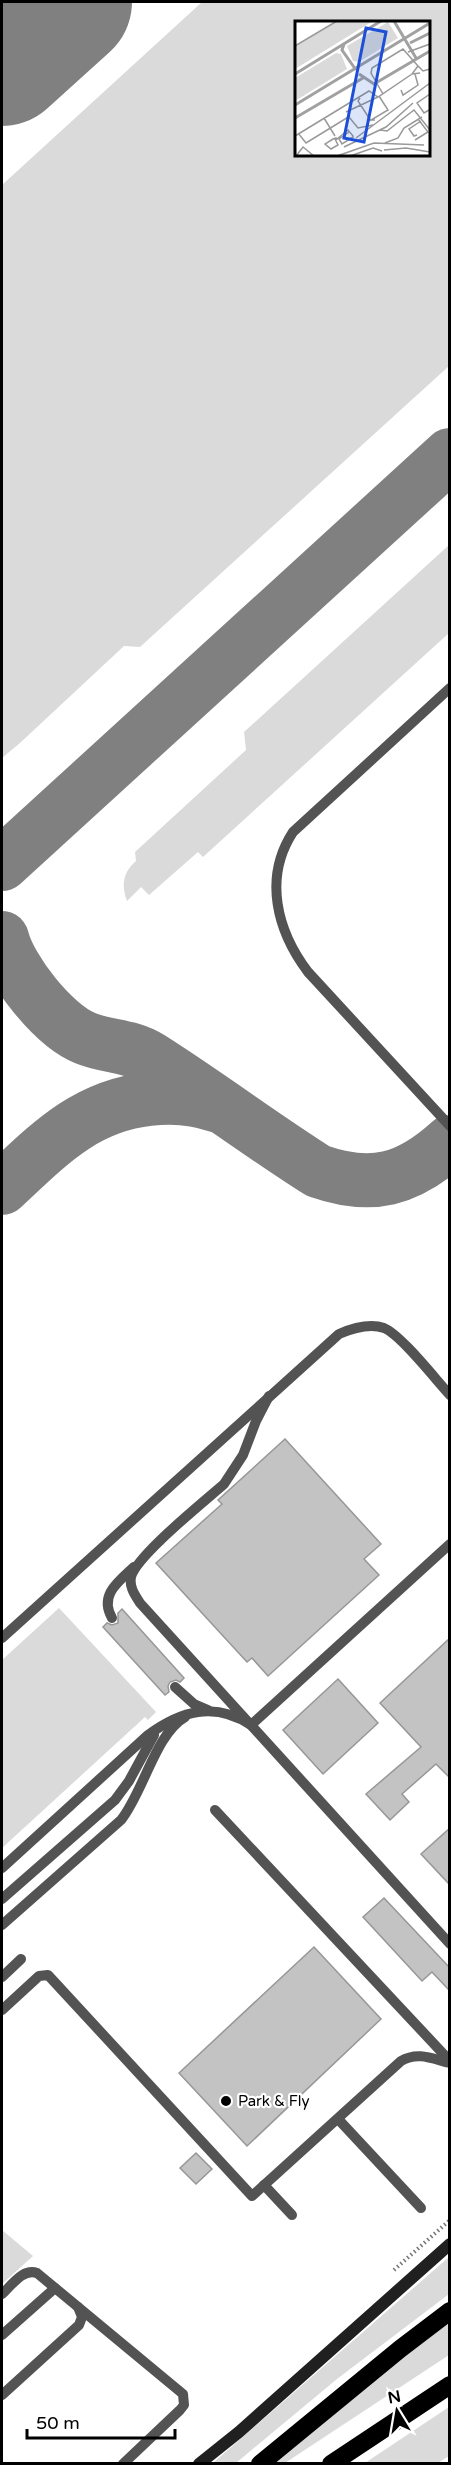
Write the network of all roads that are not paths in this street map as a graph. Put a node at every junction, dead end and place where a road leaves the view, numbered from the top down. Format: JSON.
{"nodes":[{"id":1,"x":450,"y":688,"type":"edge"},
{"id":2,"x":450,"y":1126,"type":"edge"},
{"id":3,"x":450,"y":1395,"type":"edge"},
{"id":4,"x":269,"y":1396,"type":"junction"},
{"id":5,"x":450,"y":1544,"type":"edge"},
{"id":6,"x":140,"y":1561,"type":"junction"},
{"id":7,"x":112,"y":1618,"type":"dead end"},
{"id":8,"x":2,"y":1638,"type":"edge"},
{"id":9,"x":174,"y":1687,"type":"dead end"},
{"id":10,"x":195,"y":1709,"type":"junction"},
{"id":11,"x":169,"y":1720,"type":"junction"},
{"id":12,"x":251,"y":1725,"type":"junction"},
{"id":13,"x":215,"y":1810,"type":"dead end"},
{"id":14,"x":2,"y":1868,"type":"edge"},
{"id":15,"x":2,"y":1899,"type":"edge"},
{"id":16,"x":2,"y":1925,"type":"edge"},
{"id":17,"x":450,"y":1944,"type":"edge"},
{"id":18,"x":21,"y":1959,"type":"dead end"},
{"id":19,"x":2,"y":1977,"type":"edge"},
{"id":20,"x":2,"y":2010,"type":"edge"},
{"id":21,"x":450,"y":2062,"type":"edge"},
{"id":22,"x":338,"y":2119,"type":"junction"},
{"id":23,"x":264,"y":2185,"type":"junction"},
{"id":24,"x":422,"y":2208,"type":"dead end"},
{"id":25,"x":292,"y":2215,"type":"dead end"},
{"id":26,"x":450,"y":2244,"type":"edge"},
{"id":27,"x":55,"y":2288,"type":"junction"},
{"id":28,"x":2,"y":2294,"type":"edge"},
{"id":29,"x":78,"y":2307,"type":"junction"},
{"id":30,"x":450,"y":2311,"type":"edge"},
{"id":31,"x":2,"y":2335,"type":"edge"},
{"id":32,"x":450,"y":2385,"type":"edge"},
{"id":33,"x":2,"y":2396,"type":"edge"},
{"id":34,"x":123,"y":2463,"type":"edge"},
{"id":35,"x":199,"y":2463,"type":"edge"},
{"id":36,"x":260,"y":2463,"type":"edge"},
{"id":37,"x":331,"y":2463,"type":"edge"}],
"edges":[{"from":1,"to":2,"type":"lane"},
{"from":3,"to":4,"type":"lane"},
{"from":4,"to":6,"type":"lane"},
{"from":4,"to":8,"type":"lane"},
{"from":5,"to":12,"type":"lane"},
{"from":6,"to":7,"type":"lane"},
{"from":6,"to":12,"type":"lane"},
{"from":9,"to":10,"type":"lane"},
{"from":10,"to":11,"type":"lane"},
{"from":10,"to":12,"type":"lane"},
{"from":10,"to":16,"type":"lane"},
{"from":11,"to":14,"type":"lane"},
{"from":11,"to":15,"type":"lane"},
{"from":12,"to":17,"type":"lane"},
{"from":13,"to":21,"type":"lane"},
{"from":18,"to":19,"type":"lane"},
{"from":20,"to":23,"type":"lane"},
{"from":21,"to":22,"type":"lane"},
{"from":22,"to":23,"type":"lane"},
{"from":22,"to":24,"type":"lane"},
{"from":23,"to":25,"type":"lane"},
{"from":26,"to":35,"type":"street"},
{"from":27,"to":28,"type":"lane"},
{"from":27,"to":29,"type":"lane"},
{"from":27,"to":31,"type":"lane"},
{"from":29,"to":33,"type":"lane"},
{"from":29,"to":34,"type":"lane"},
{"from":30,"to":36,"type":"highway"},
{"from":32,"to":37,"type":"highway"}]}
